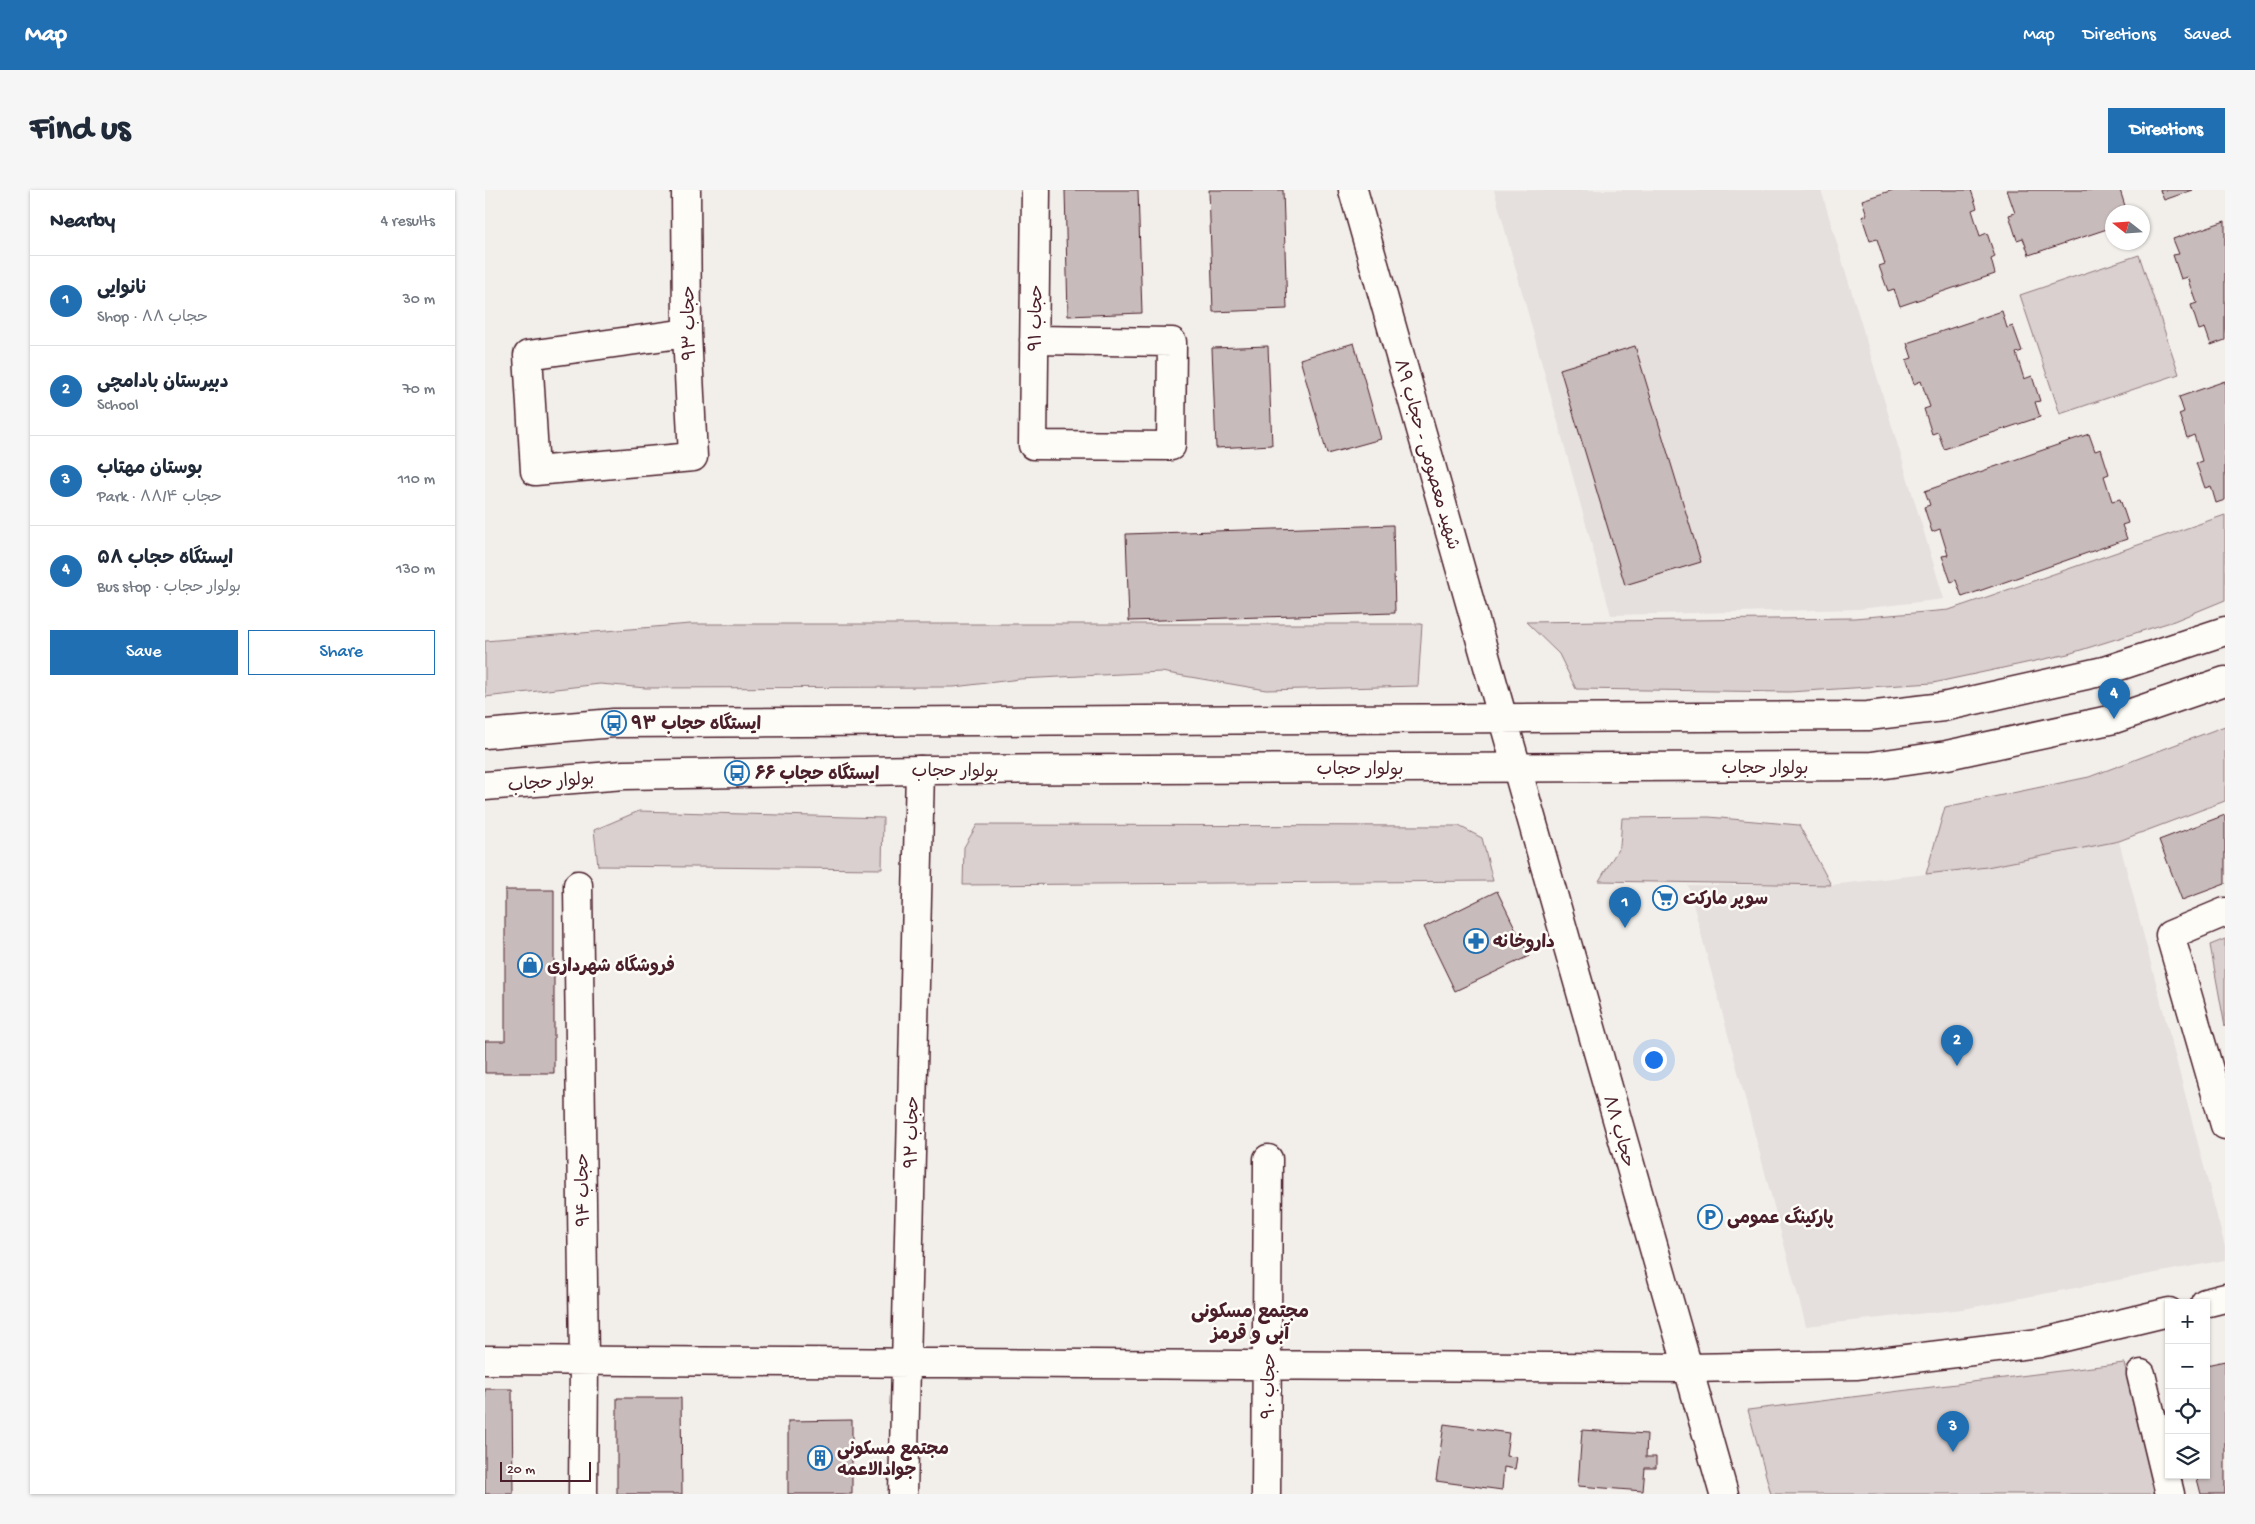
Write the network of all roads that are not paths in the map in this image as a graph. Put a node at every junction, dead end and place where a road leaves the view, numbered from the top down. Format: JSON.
{"nodes":[{"id":1,"x":686,"y":190,"type":"edge"},
{"id":2,"x":1036,"y":190,"type":"edge"},
{"id":3,"x":1353,"y":190,"type":"edge"},
{"id":4,"x":1375,"y":190,"type":"edge"},
{"id":5,"x":1370,"y":253,"type":"junction"},
{"id":6,"x":687,"y":333,"type":"junction"},
{"id":7,"x":1034,"y":340,"type":"junction"},
{"id":8,"x":2225,"y":631,"type":"edge"},
{"id":9,"x":2225,"y":681,"type":"edge"},
{"id":10,"x":1503,"y":719,"type":"junction"},
{"id":11,"x":485,"y":734,"type":"edge"},
{"id":12,"x":1517,"y":768,"type":"junction"},
{"id":13,"x":920,"y":770,"type":"junction"},
{"id":14,"x":485,"y":786,"type":"edge"},
{"id":15,"x":579,"y":885,"type":"dead end"},
{"id":16,"x":2225,"y":912,"type":"edge"},
{"id":17,"x":2225,"y":1125,"type":"edge"},
{"id":18,"x":1268,"y":1159,"type":"dead end"},
{"id":19,"x":2225,"y":1298,"type":"edge"},
{"id":20,"x":2210,"y":1302,"type":"edge"},
{"id":21,"x":2165,"y":1313,"type":"edge"},
{"id":22,"x":485,"y":1360,"type":"edge"},
{"id":23,"x":584,"y":1362,"type":"junction"},
{"id":24,"x":905,"y":1363,"type":"junction"},
{"id":25,"x":1268,"y":1366,"type":"junction"},
{"id":26,"x":1687,"y":1368,"type":"junction"},
{"id":27,"x":2141,"y":1374,"type":"dead end"},
{"id":28,"x":583,"y":1494,"type":"edge"},
{"id":29,"x":903,"y":1494,"type":"edge"},
{"id":30,"x":1266,"y":1494,"type":"edge"},
{"id":31,"x":1724,"y":1494,"type":"edge"},
{"id":32,"x":2171,"y":1494,"type":"edge"}],
"edges":[{"from":1,"to":6,"type":"street","name":"حجاب ۹۳"},
{"from":2,"to":7,"type":"street","name":"حجاب ۹۱"},
{"from":3,"to":5,"type":"street","name":"شهید معصومی - حجاب ۸۹"},
{"from":4,"to":5,"type":"street"},
{"from":5,"to":10,"type":"street","name":"شهید معصومی - حجاب ۸۹"},
{"from":6,"to":6,"type":"street","name":"حجاب ۹۳"},
{"from":7,"to":7,"type":"street","name":"حجاب ۹۱"},
{"from":8,"to":10,"type":"street"},
{"from":9,"to":12,"type":"street","name":"بولوار حجاب"},
{"from":10,"to":11,"type":"street"},
{"from":10,"to":12,"type":"street","name":"شهید معصومی - حجاب ۸۹"},
{"from":12,"to":13,"type":"street","name":"بولوار حجاب"},
{"from":12,"to":26,"type":"street","name":"حجاب ۸۸"},
{"from":13,"to":14,"type":"street","name":"بولوار حجاب"},
{"from":13,"to":24,"type":"street","name":"حجاب ۹۲"},
{"from":15,"to":23,"type":"street","name":"حجاب ۹۴"},
{"from":16,"to":17,"type":"street"},
{"from":18,"to":25,"type":"street","name":"حجاب ۹۰"},
{"from":19,"to":20,"type":"street"},
{"from":21,"to":26,"type":"street"},
{"from":22,"to":23,"type":"street"},
{"from":23,"to":24,"type":"street"},
{"from":23,"to":28,"type":"street","name":"حجاب ۹۴"},
{"from":24,"to":25,"type":"street"},
{"from":24,"to":29,"type":"street","name":"حجاب ۹۲"},
{"from":25,"to":26,"type":"street"},
{"from":25,"to":30,"type":"street","name":"حجاب ۹۰"},
{"from":26,"to":31,"type":"street","name":"حجاب ۸۸"},
{"from":27,"to":32,"type":"street"}]}
